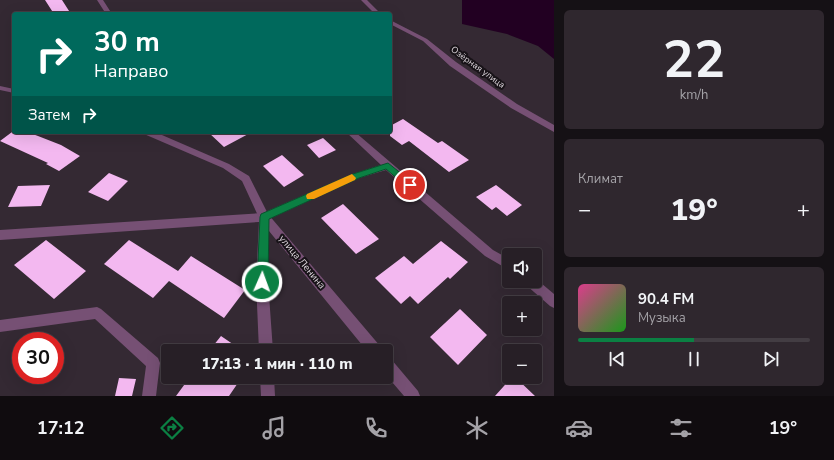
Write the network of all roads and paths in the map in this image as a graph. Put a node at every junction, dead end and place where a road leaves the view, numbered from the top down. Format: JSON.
{"nodes":[{"id":1,"x":100,"y":0,"type":"edge"},
{"id":2,"x":364,"y":0,"type":"edge"},
{"id":3,"x":108,"y":12,"type":"edge"},
{"id":4,"x":376,"y":12,"type":"edge"},
{"id":5,"x":392,"y":23,"type":"edge"},
{"id":6,"x":0,"y":88,"type":"edge"},
{"id":7,"x":12,"y":91,"type":"edge"},
{"id":8,"x":554,"y":129,"type":"edge"},
{"id":9,"x":152,"y":134,"type":"edge"},
{"id":10,"x":352,"y":134,"type":"edge"},
{"id":11,"x":388,"y":166,"type":"junction"},
{"id":12,"x":264,"y":217,"type":"junction"},
{"id":13,"x":0,"y":235,"type":"edge"},
{"id":14,"x":502,"y":261,"type":"edge"},
{"id":15,"x":538,"y":288,"type":"edge"},
{"id":16,"x":554,"y":302,"type":"edge"},
{"id":17,"x":0,"y":326,"type":"edge"},
{"id":18,"x":266,"y":344,"type":"edge"},
{"id":19,"x":369,"y":344,"type":"edge"},
{"id":20,"x":393,"y":372,"type":"edge"},
{"id":21,"x":267,"y":384,"type":"edge"},
{"id":22,"x":149,"y":396,"type":"edge"},
{"id":23,"x":268,"y":396,"type":"edge"},
{"id":24,"x":413,"y":396,"type":"edge"}],
"edges":[{"from":1,"to":3,"type":"street"},
{"from":2,"to":4,"type":"street"},
{"from":5,"to":8,"type":"street","name":"Озёрная улица"},
{"from":6,"to":7,"type":"street"},
{"from":9,"to":12,"type":"street","name":"улица Ленина"},
{"from":10,"to":11,"type":"street"},
{"from":11,"to":12,"type":"street"},
{"from":11,"to":14,"type":"street"},
{"from":12,"to":13,"type":"street"},
{"from":12,"to":18,"type":"street"},
{"from":12,"to":19,"type":"street","name":"улица Ленина"},
{"from":15,"to":16,"type":"street"},
{"from":17,"to":22,"type":"street"},
{"from":20,"to":24,"type":"street"},
{"from":21,"to":23,"type":"street"}]}
